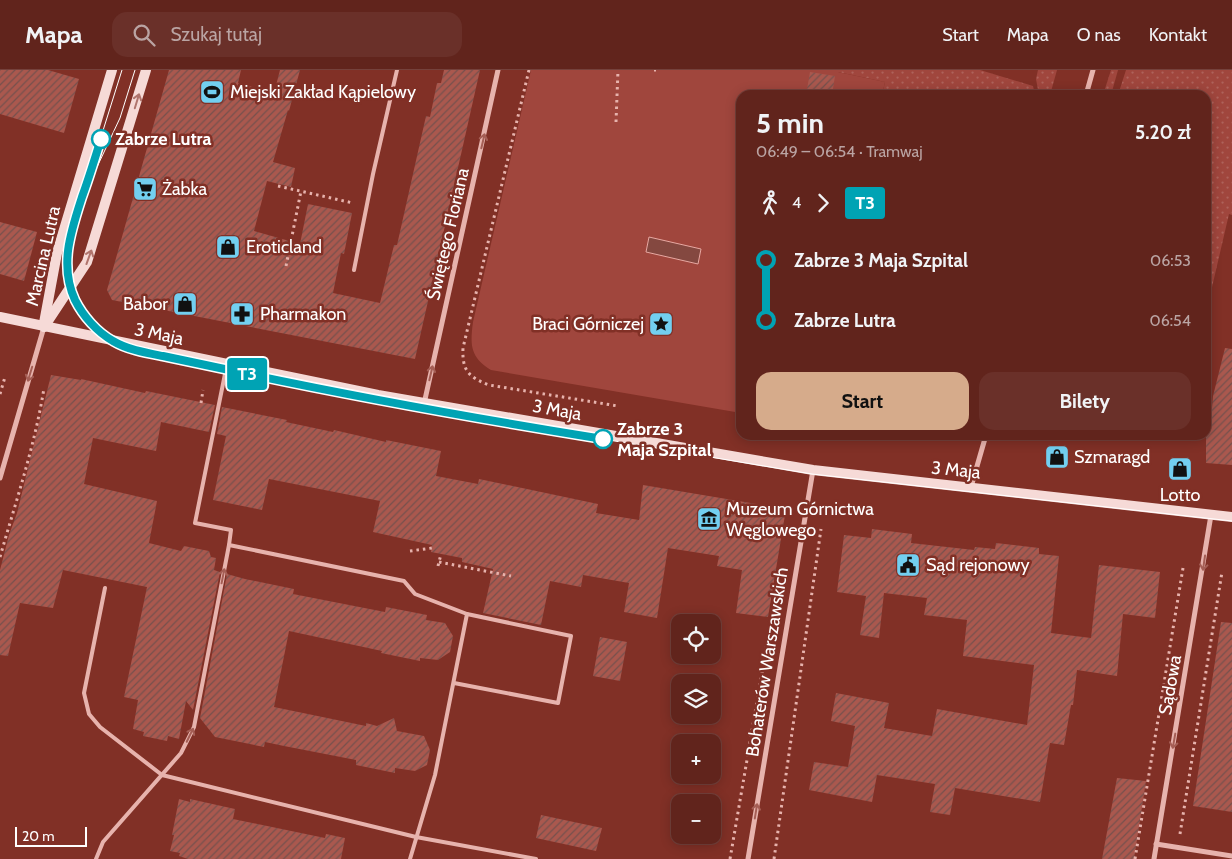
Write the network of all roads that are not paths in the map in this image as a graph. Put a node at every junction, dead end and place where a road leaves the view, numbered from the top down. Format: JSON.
{"nodes":[{"id":1,"x":112,"y":70,"type":"edge"},
{"id":2,"x":146,"y":70,"type":"edge"},
{"id":3,"x":397,"y":70,"type":"edge"},
{"id":4,"x":498,"y":70,"type":"edge"},
{"id":5,"x":1093,"y":70,"type":"edge"},
{"id":6,"x":1087,"y":90,"type":"edge"},
{"id":7,"x":354,"y":270,"type":"dead end"},
{"id":8,"x":0,"y":317,"type":"edge"},
{"id":9,"x":44,"y":327,"type":"junction"},
{"id":10,"x":227,"y":364,"type":"junction"},
{"id":11,"x":424,"y":404,"type":"junction"},
{"id":12,"x":984,"y":440,"type":"edge"},
{"id":13,"x":2,"y":464,"type":"edge"},
{"id":14,"x":813,"y":470,"type":"junction"},
{"id":15,"x":0,"y":478,"type":"edge"},
{"id":16,"x":970,"y":488,"type":"junction"},
{"id":17,"x":1211,"y":515,"type":"junction"},
{"id":18,"x":1232,"y":517,"type":"edge"},
{"id":19,"x":229,"y":545,"type":"junction"},
{"id":20,"x":105,"y":588,"type":"dead end"},
{"id":21,"x":467,"y":614,"type":"junction"},
{"id":22,"x":454,"y":683,"type":"junction"},
{"id":23,"x":162,"y":775,"type":"junction"},
{"id":24,"x":416,"y":837,"type":"junction"},
{"id":25,"x":1156,"y":844,"type":"junction"},
{"id":26,"x":1232,"y":856,"type":"edge"},
{"id":27,"x":96,"y":859,"type":"edge"},
{"id":28,"x":410,"y":859,"type":"edge"},
{"id":29,"x":536,"y":859,"type":"edge"},
{"id":30,"x":748,"y":859,"type":"edge"},
{"id":31,"x":1154,"y":859,"type":"edge"}],
"edges":[{"from":1,"to":9,"type":"street","name":"Marcina Lutra"},
{"from":9,"to":2,"type":"street","name":"Marcina Lutra","one_way":true},
{"from":3,"to":7,"type":"lane"},
{"from":11,"to":4,"type":"street","name":"Świętego Floriana","one_way":true},
{"from":5,"to":6,"type":"street"},
{"from":8,"to":9,"type":"street","name":"3 Maja"},
{"from":9,"to":10,"type":"street","name":"3 Maja"},
{"from":9,"to":13,"type":"street","one_way":true},
{"from":10,"to":11,"type":"street","name":"3 Maja"},
{"from":10,"to":19,"type":"lane"},
{"from":11,"to":14,"type":"street","name":"3 Maja"},
{"from":12,"to":16,"type":"street"},
{"from":13,"to":15,"type":"street"},
{"from":14,"to":16,"type":"street","name":"3 Maja"},
{"from":30,"to":14,"type":"street","name":"Bohaterów Warszawskich","one_way":true},
{"from":16,"to":17,"type":"street","name":"3 Maja"},
{"from":17,"to":18,"type":"street","name":"3 Maja"},
{"from":17,"to":25,"type":"street","name":"Sądowa","one_way":true},
{"from":19,"to":21,"type":"lane"},
{"from":23,"to":19,"type":"lane","one_way":true},
{"from":20,"to":23,"type":"lane"},
{"from":21,"to":22,"type":"lane"},
{"from":21,"to":22,"type":"lane"},
{"from":22,"to":24,"type":"lane"},
{"from":23,"to":24,"type":"lane"},
{"from":23,"to":27,"type":"lane"},
{"from":24,"to":28,"type":"lane"},
{"from":24,"to":29,"type":"lane"},
{"from":25,"to":26,"type":"street"},
{"from":25,"to":31,"type":"street","name":"Sądowa"}]}
